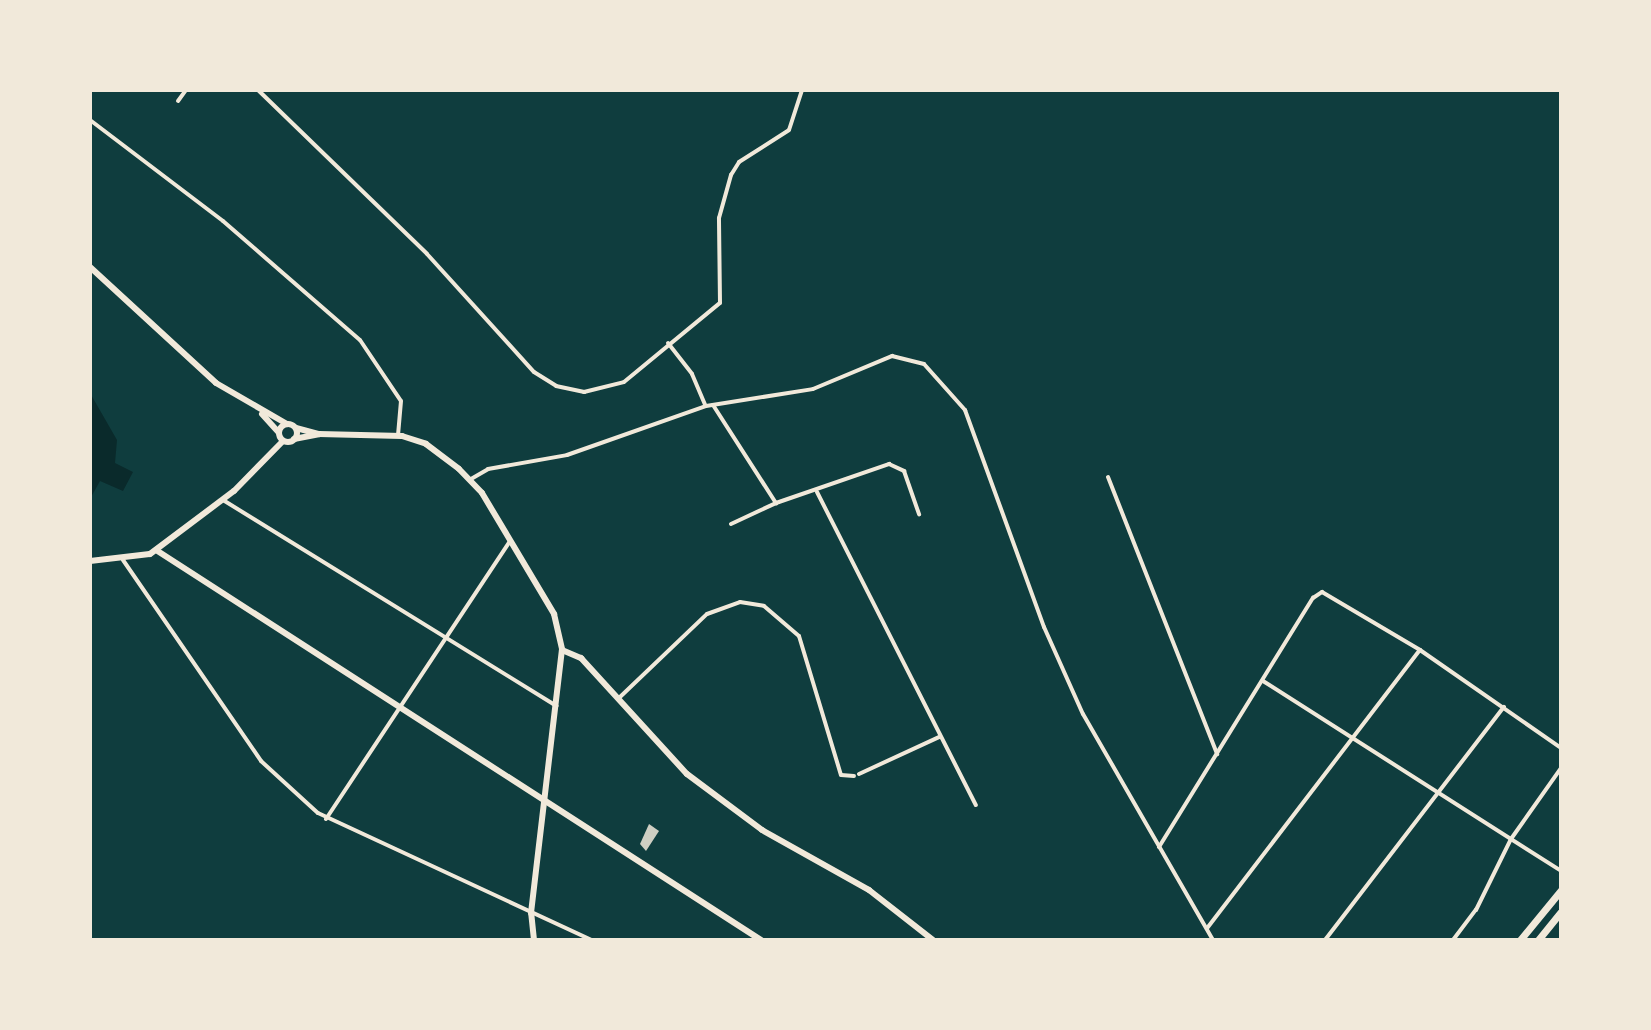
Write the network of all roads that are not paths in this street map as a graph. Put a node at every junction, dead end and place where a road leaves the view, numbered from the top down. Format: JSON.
{"nodes":[{"id":1,"x":186,"y":90,"type":"edge"},
{"id":2,"x":258,"y":90,"type":"edge"},
{"id":3,"x":802,"y":90,"type":"edge"},
{"id":4,"x":178,"y":101,"type":"dead end"},
{"id":5,"x":90,"y":120,"type":"edge"},
{"id":6,"x":90,"y":267,"type":"edge"},
{"id":7,"x":668,"y":343,"type":"junction"},
{"id":8,"x":713,"y":405,"type":"junction"},
{"id":9,"x":706,"y":406,"type":"junction"},
{"id":10,"x":262,"y":414,"type":"junction"},
{"id":11,"x":290,"y":426,"type":"junction"},
{"id":12,"x":319,"y":434,"type":"junction"},
{"id":13,"x":398,"y":435,"type":"junction"},
{"id":14,"x":281,"y":437,"type":"junction"},
{"id":15,"x":294,"y":439,"type":"junction"},
{"id":16,"x":1108,"y":477,"type":"dead end"},
{"id":17,"x":471,"y":479,"type":"junction"},
{"id":18,"x":817,"y":492,"type":"junction"},
{"id":19,"x":223,"y":500,"type":"junction"},
{"id":20,"x":776,"y":503,"type":"junction"},
{"id":21,"x":919,"y":514,"type":"dead end"},
{"id":22,"x":731,"y":524,"type":"dead end"},
{"id":23,"x":510,"y":541,"type":"junction"},
{"id":24,"x":156,"y":550,"type":"junction"},
{"id":25,"x":123,"y":560,"type":"junction"},
{"id":26,"x":90,"y":561,"type":"edge"},
{"id":27,"x":443,"y":639,"type":"junction"},
{"id":28,"x":562,"y":650,"type":"junction"},
{"id":29,"x":1420,"y":650,"type":"junction"},
{"id":30,"x":1262,"y":680,"type":"junction"},
{"id":31,"x":620,"y":697,"type":"junction"},
{"id":32,"x":556,"y":706,"type":"junction"},
{"id":33,"x":399,"y":707,"type":"junction"},
{"id":34,"x":1504,"y":707,"type":"junction"},
{"id":35,"x":939,"y":737,"type":"junction"},
{"id":36,"x":1354,"y":738,"type":"junction"},
{"id":37,"x":1561,"y":748,"type":"edge"},
{"id":38,"x":1217,"y":754,"type":"junction"},
{"id":39,"x":1561,"y":768,"type":"edge"},
{"id":40,"x":1439,"y":792,"type":"junction"},
{"id":41,"x":545,"y":801,"type":"junction"},
{"id":42,"x":976,"y":805,"type":"dead end"},
{"id":43,"x":326,"y":819,"type":"junction"},
{"id":44,"x":1511,"y":839,"type":"junction"},
{"id":45,"x":1159,"y":847,"type":"junction"},
{"id":46,"x":1561,"y":871,"type":"edge"},
{"id":47,"x":1561,"y":890,"type":"edge"},
{"id":48,"x":1561,"y":912,"type":"edge"},
{"id":49,"x":531,"y":913,"type":"junction"},
{"id":50,"x":1208,"y":927,"type":"junction"},
{"id":51,"x":534,"y":940,"type":"edge"},
{"id":52,"x":591,"y":940,"type":"edge"},
{"id":53,"x":761,"y":940,"type":"edge"},
{"id":54,"x":933,"y":940,"type":"edge"},
{"id":55,"x":1213,"y":940,"type":"edge"},
{"id":56,"x":1325,"y":940,"type":"edge"},
{"id":57,"x":1453,"y":940,"type":"edge"},
{"id":58,"x":1520,"y":940,"type":"edge"},
{"id":59,"x":1538,"y":940,"type":"edge"}],
"edges":[{"from":1,"to":4,"type":"street"},
{"from":2,"to":7,"type":"street"},
{"from":3,"to":7,"type":"street"},
{"from":5,"to":13,"type":"street"},
{"from":6,"to":10,"type":"main road"},
{"from":7,"to":9,"type":"street"},
{"from":8,"to":9,"type":"street"},
{"from":8,"to":20,"type":"street"},
{"from":8,"to":45,"type":"street"},
{"from":9,"to":17,"type":"street"},
{"from":10,"to":11,"type":"main road"},
{"from":10,"to":14,"type":"main road"},
{"from":11,"to":12,"type":"main road"},
{"from":11,"to":14,"type":"main road"},
{"from":11,"to":15,"type":"main road"},
{"from":12,"to":13,"type":"main road"},
{"from":12,"to":15,"type":"main road"},
{"from":13,"to":17,"type":"main road"},
{"from":14,"to":15,"type":"main road"},
{"from":14,"to":19,"type":"main road"},
{"from":16,"to":38,"type":"street"},
{"from":17,"to":23,"type":"main road"},
{"from":18,"to":20,"type":"street"},
{"from":18,"to":21,"type":"street"},
{"from":18,"to":35,"type":"street"},
{"from":19,"to":24,"type":"main road"},
{"from":19,"to":27,"type":"street"},
{"from":20,"to":22,"type":"street"},
{"from":23,"to":27,"type":"street"},
{"from":23,"to":28,"type":"main road"},
{"from":24,"to":25,"type":"main road"},
{"from":24,"to":33,"type":"main road"},
{"from":25,"to":26,"type":"main road"},
{"from":25,"to":43,"type":"street"},
{"from":27,"to":32,"type":"street"},
{"from":27,"to":33,"type":"street"},
{"from":28,"to":31,"type":"main road"},
{"from":28,"to":32,"type":"main road"},
{"from":29,"to":30,"type":"street"},
{"from":29,"to":34,"type":"street"},
{"from":29,"to":36,"type":"street"},
{"from":30,"to":36,"type":"street"},
{"from":30,"to":38,"type":"street"},
{"from":31,"to":35,"type":"street"},
{"from":31,"to":54,"type":"main road"},
{"from":32,"to":41,"type":"main road"},
{"from":33,"to":41,"type":"main road"},
{"from":33,"to":43,"type":"street"},
{"from":34,"to":37,"type":"street"},
{"from":34,"to":40,"type":"street"},
{"from":35,"to":42,"type":"street"},
{"from":36,"to":40,"type":"street"},
{"from":36,"to":50,"type":"street"},
{"from":38,"to":45,"type":"street"},
{"from":39,"to":44,"type":"street"},
{"from":40,"to":44,"type":"street"},
{"from":40,"to":56,"type":"street"},
{"from":41,"to":49,"type":"main road"},
{"from":41,"to":53,"type":"main road"},
{"from":43,"to":49,"type":"street"},
{"from":44,"to":46,"type":"street"},
{"from":44,"to":57,"type":"street"},
{"from":45,"to":50,"type":"street"},
{"from":47,"to":58,"type":"main road"},
{"from":48,"to":59,"type":"main road"},
{"from":49,"to":51,"type":"main road"},
{"from":49,"to":52,"type":"street"},
{"from":50,"to":55,"type":"street"}]}
